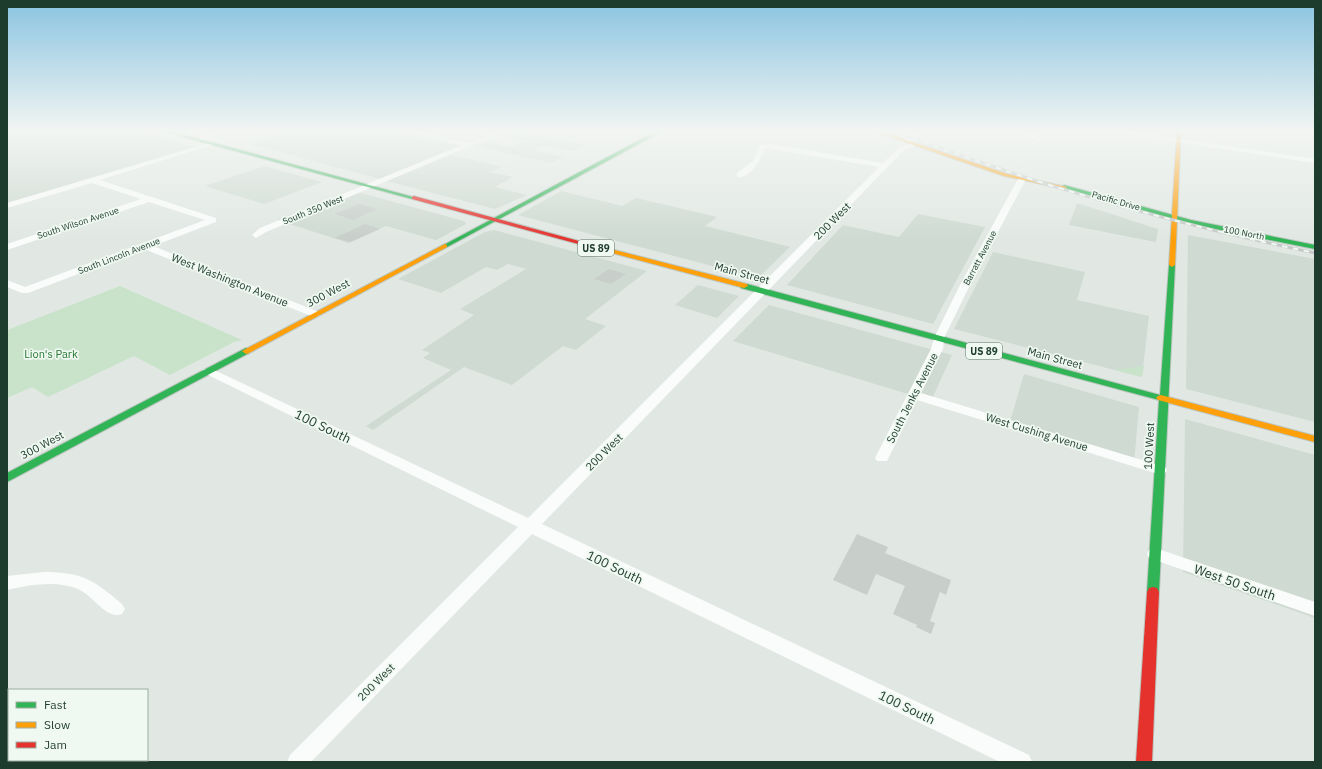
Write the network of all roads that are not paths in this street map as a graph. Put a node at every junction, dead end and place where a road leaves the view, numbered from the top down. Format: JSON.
{"nodes":[{"id":1,"x":135,"y":167,"type":"edge"},
{"id":2,"x":294,"y":167,"type":"edge"},
{"id":3,"x":419,"y":167,"type":"edge"},
{"id":4,"x":595,"y":167,"type":"edge"},
{"id":5,"x":750,"y":167,"type":"edge"},
{"id":6,"x":884,"y":167,"type":"edge"},
{"id":7,"x":979,"y":167,"type":"edge"},
{"id":8,"x":1177,"y":167,"type":"edge"},
{"id":9,"x":740,"y":175,"type":"dead end"},
{"id":10,"x":1022,"y":179,"type":"junction"},
{"id":11,"x":91,"y":180,"type":"junction"},
{"id":12,"x":370,"y":188,"type":"junction"},
{"id":13,"x":149,"y":199,"type":"junction"},
{"id":14,"x":7,"y":206,"type":"edge"},
{"id":15,"x":1174,"y":218,"type":"junction"},
{"id":16,"x":494,"y":220,"type":"junction"},
{"id":17,"x":256,"y":235,"type":"dead end"},
{"id":18,"x":7,"y":246,"type":"edge"},
{"id":19,"x":145,"y":246,"type":"junction"},
{"id":20,"x":1315,"y":247,"type":"edge"},
{"id":21,"x":7,"y":283,"type":"edge"},
{"id":22,"x":762,"y":291,"type":"junction"},
{"id":23,"x":315,"y":314,"type":"junction"},
{"id":24,"x":939,"y":338,"type":"junction"},
{"id":25,"x":208,"y":371,"type":"junction"},
{"id":26,"x":914,"y":395,"type":"junction"},
{"id":27,"x":1164,"y":399,"type":"junction"},
{"id":28,"x":1315,"y":439,"type":"edge"},
{"id":29,"x":882,"y":458,"type":"dead end"},
{"id":30,"x":1160,"y":470,"type":"junction"},
{"id":31,"x":7,"y":478,"type":"edge"},
{"id":32,"x":531,"y":526,"type":"junction"},
{"id":33,"x":1155,"y":554,"type":"junction"},
{"id":34,"x":7,"y":583,"type":"edge"},
{"id":35,"x":116,"y":609,"type":"dead end"},
{"id":36,"x":1315,"y":610,"type":"edge"},
{"id":37,"x":297,"y":762,"type":"edge"},
{"id":38,"x":1022,"y":762,"type":"edge"},
{"id":39,"x":1144,"y":762,"type":"edge"}],
"edges":[{"from":1,"to":11,"type":"street"},
{"from":2,"to":12,"type":"street","name":"Main Street","number":"US 89"},
{"from":3,"to":12,"type":"street","name":"South 350 West"},
{"from":4,"to":16,"type":"street","name":"300 West"},
{"from":5,"to":9,"type":"street"},
{"from":6,"to":22,"type":"street","name":"200 West"},
{"from":7,"to":10,"type":"street","name":"Pacific Drive"},
{"from":8,"to":15,"type":"street","name":"100 West"},
{"from":10,"to":15,"type":"street","name":"Pacific Drive"},
{"from":10,"to":24,"type":"street","name":"Barratt Avenue"},
{"from":11,"to":13,"type":"street"},
{"from":11,"to":14,"type":"street"},
{"from":12,"to":16,"type":"street","name":"Main Street","number":"US 89"},
{"from":12,"to":17,"type":"street","name":"South 350 West"},
{"from":13,"to":18,"type":"street","name":"South Wilson Avenue"},
{"from":13,"to":19,"type":"street","name":"South Lincoln Avenue"},
{"from":15,"to":20,"type":"street","name":"100 North"},
{"from":15,"to":27,"type":"street","name":"100 West"},
{"from":16,"to":22,"type":"street","name":"Main Street","number":"US 89"},
{"from":16,"to":23,"type":"street","name":"300 West"},
{"from":19,"to":21,"type":"street","name":"South Lincoln Avenue"},
{"from":19,"to":23,"type":"street","name":"West Washington Avenue"},
{"from":22,"to":24,"type":"street","name":"Main Street","number":"US 89"},
{"from":22,"to":32,"type":"street","name":"200 West"},
{"from":23,"to":25,"type":"street","name":"300 West"},
{"from":24,"to":26,"type":"street","name":"South Jenks Avenue"},
{"from":24,"to":27,"type":"street","name":"Main Street","number":"US 89"},
{"from":25,"to":31,"type":"street","name":"300 West"},
{"from":25,"to":32,"type":"street","name":"100 South"},
{"from":26,"to":29,"type":"street","name":"South Jenks Avenue"},
{"from":26,"to":30,"type":"street","name":"West Cushing Avenue"},
{"from":27,"to":28,"type":"street","name":"Main Street","number":"US 89"},
{"from":27,"to":30,"type":"street","name":"100 West"},
{"from":30,"to":33,"type":"street","name":"100 West"},
{"from":32,"to":37,"type":"street","name":"200 West"},
{"from":32,"to":38,"type":"street","name":"100 South"},
{"from":33,"to":36,"type":"street","name":"West 50 South"},
{"from":33,"to":39,"type":"street","name":"100 West"},
{"from":34,"to":35,"type":"street"}]}
